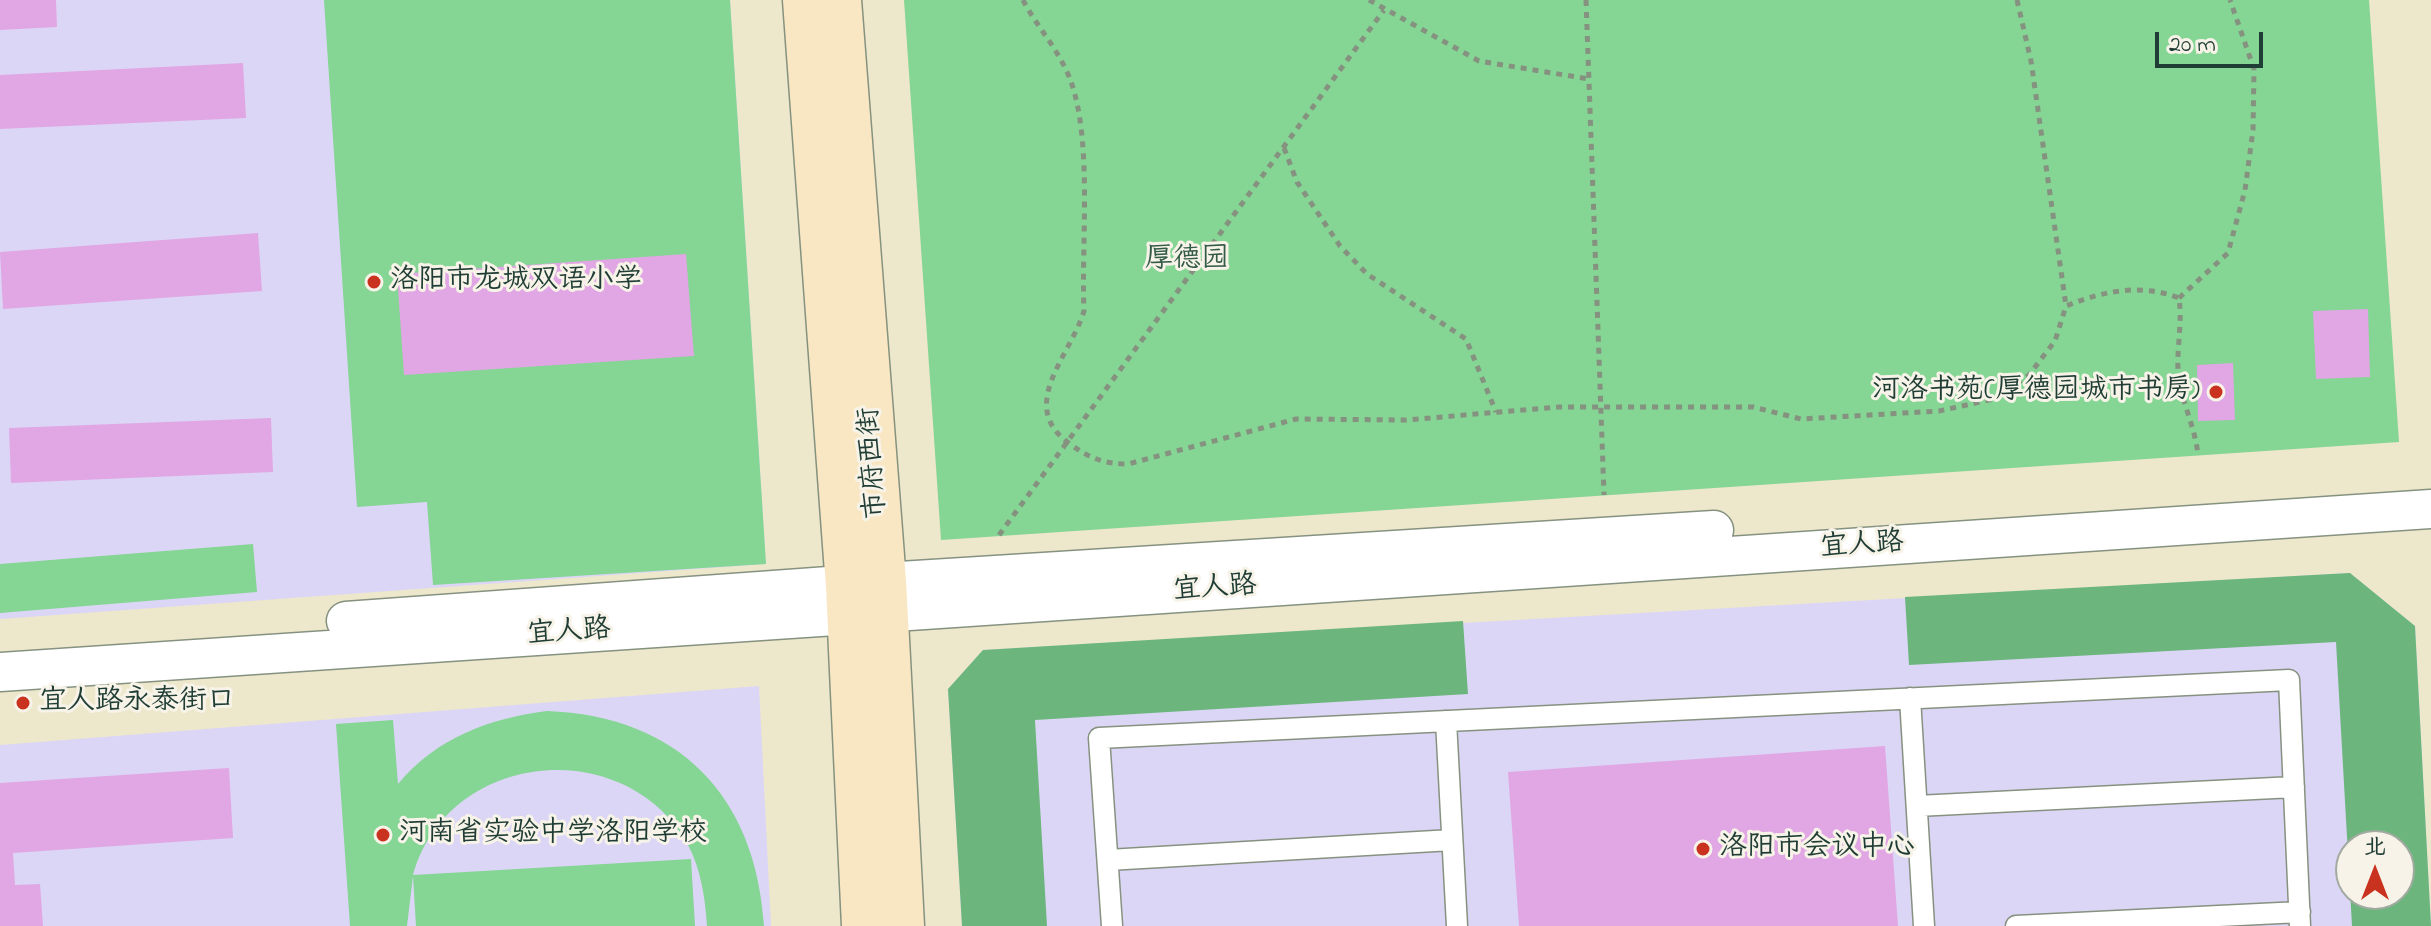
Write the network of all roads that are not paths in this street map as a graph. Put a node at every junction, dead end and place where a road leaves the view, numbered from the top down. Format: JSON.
{"nodes":[{"id":1,"x":805,"y":0,"type":"edge"},
{"id":2,"x":839,"y":0,"type":"edge"},
{"id":3,"x":2431,"y":485,"type":"edge"},
{"id":4,"x":2431,"y":509,"type":"edge"},
{"id":5,"x":867,"y":599,"type":"junction"},
{"id":6,"x":0,"y":646,"type":"edge"},
{"id":7,"x":0,"y":672,"type":"edge"},
{"id":8,"x":1910,"y":698,"type":"junction"},
{"id":9,"x":1446,"y":721,"type":"junction"},
{"id":10,"x":2294,"y":787,"type":"junction"},
{"id":11,"x":1917,"y":806,"type":"junction"},
{"id":12,"x":1452,"y":840,"type":"junction"},
{"id":13,"x":1108,"y":860,"type":"junction"},
{"id":14,"x":2300,"y":919,"type":"edge"},
{"id":15,"x":864,"y":926,"type":"edge"},
{"id":16,"x":902,"y":926,"type":"edge"},
{"id":17,"x":1112,"y":926,"type":"edge"},
{"id":18,"x":1457,"y":926,"type":"edge"},
{"id":19,"x":1924,"y":926,"type":"edge"},
{"id":20,"x":2016,"y":926,"type":"edge"}],
"edges":[{"from":1,"to":5,"type":"street","name":"市府西街"},
{"from":2,"to":5,"type":"street","name":"市府西街"},
{"from":3,"to":5,"type":"street","name":"宜人路"},
{"from":4,"to":5,"type":"street","name":"宜人路"},
{"from":5,"to":6,"type":"street","name":"宜人路"},
{"from":5,"to":7,"type":"street","name":"宜人路"},
{"from":5,"to":15,"type":"street","name":"市府西街"},
{"from":5,"to":16,"type":"street","name":"市府西街"},
{"from":8,"to":9,"type":"lane"},
{"from":8,"to":10,"type":"lane"},
{"from":8,"to":11,"type":"lane"},
{"from":9,"to":12,"type":"lane"},
{"from":9,"to":13,"type":"lane"},
{"from":10,"to":11,"type":"lane"},
{"from":10,"to":14,"type":"lane"},
{"from":11,"to":19,"type":"lane"},
{"from":12,"to":13,"type":"lane"},
{"from":12,"to":18,"type":"lane"},
{"from":13,"to":17,"type":"lane"},
{"from":14,"to":20,"type":"lane"}]}
